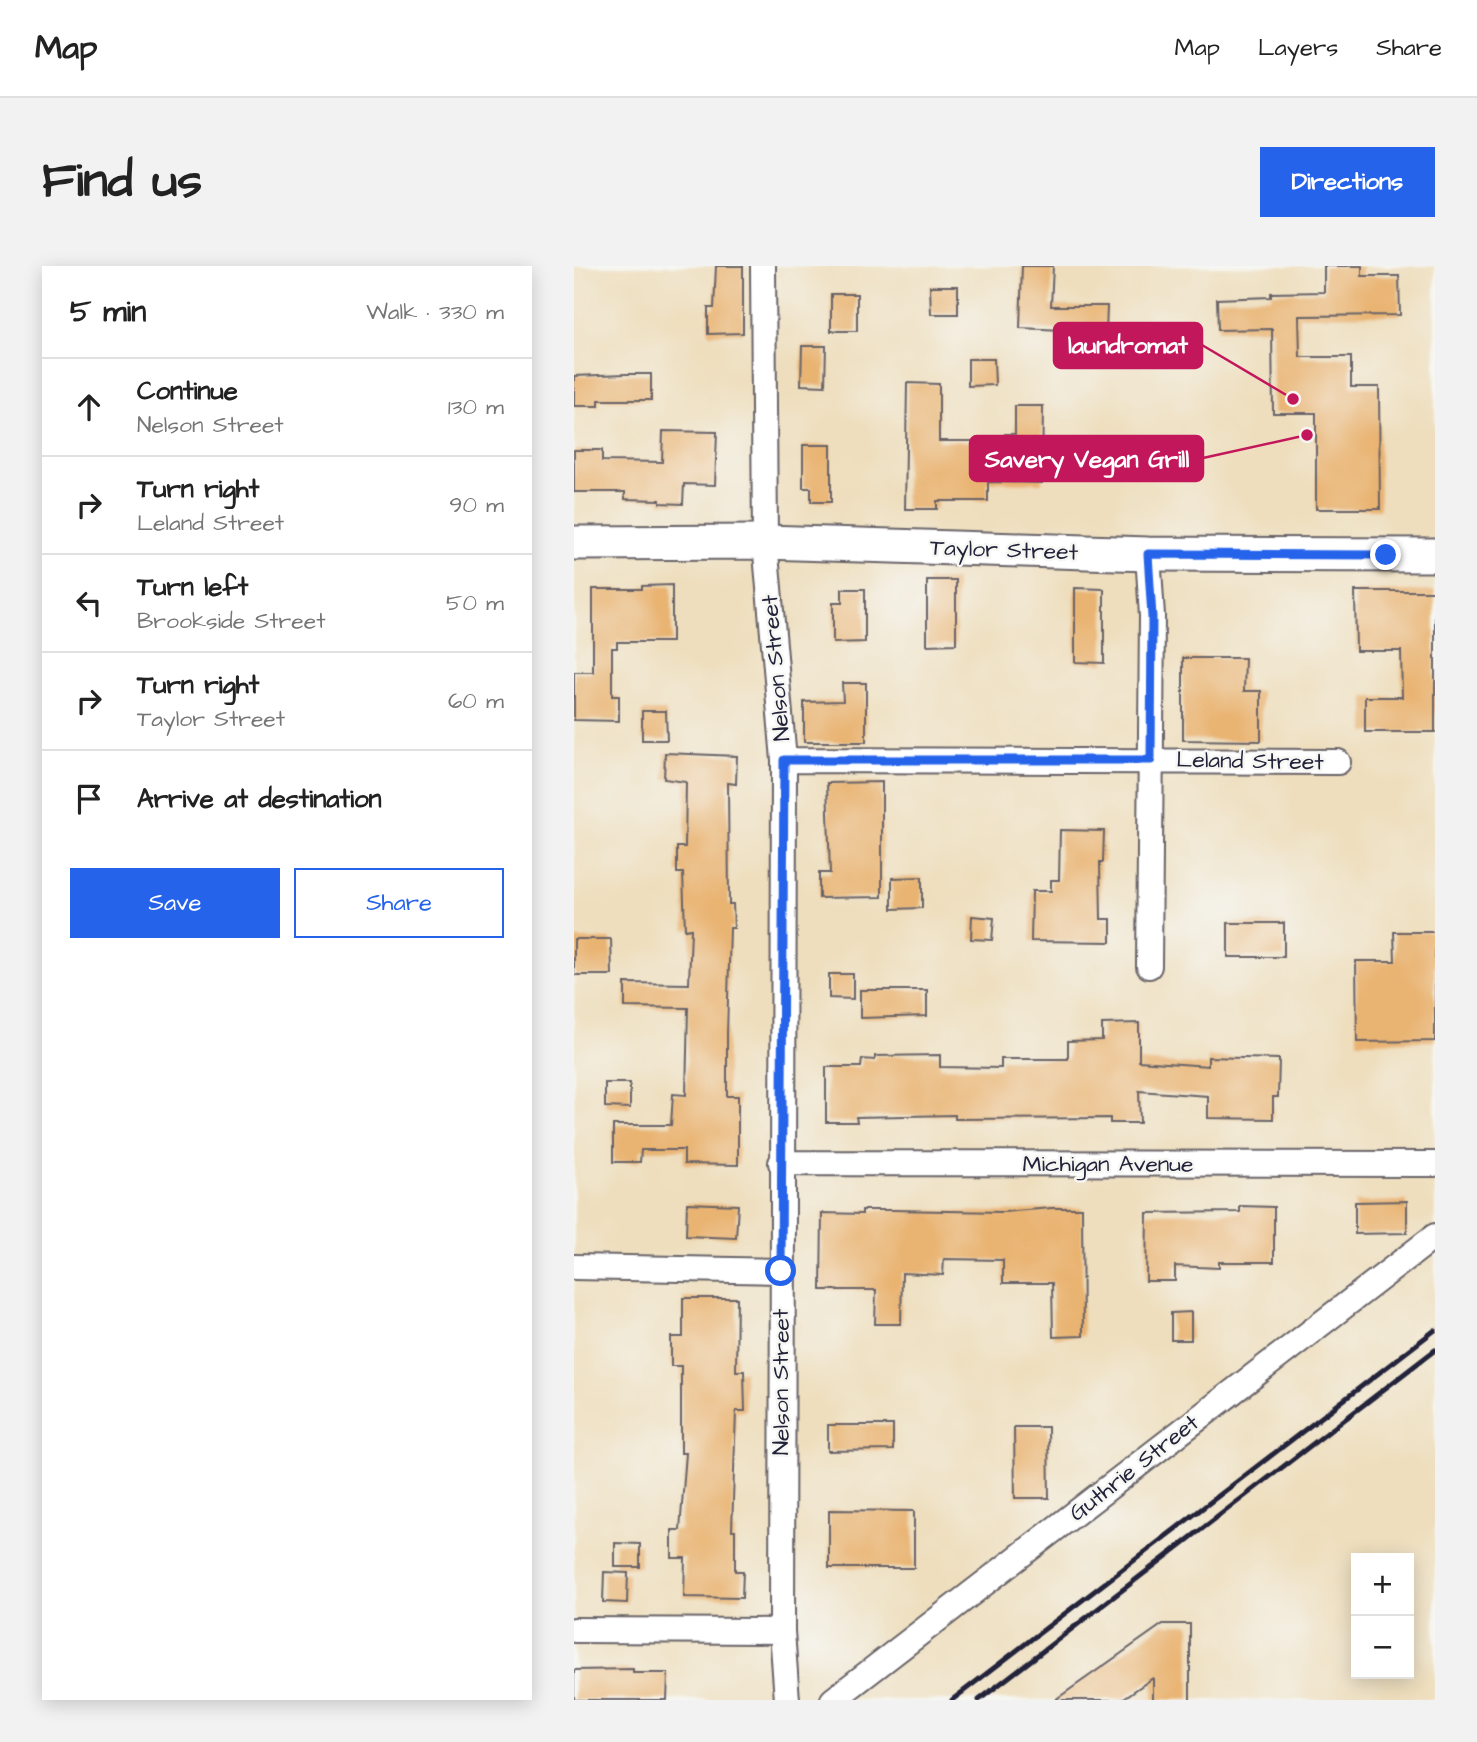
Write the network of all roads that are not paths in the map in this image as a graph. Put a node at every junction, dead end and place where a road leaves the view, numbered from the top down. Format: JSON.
{"nodes":[{"id":1,"x":763,"y":266,"type":"edge"},
{"id":2,"x":765,"y":542,"type":"junction"},
{"id":3,"x":574,"y":543,"type":"edge"},
{"id":4,"x":1148,"y":554,"type":"junction"},
{"id":5,"x":1435,"y":555,"type":"edge"},
{"id":6,"x":784,"y":760,"type":"junction"},
{"id":7,"x":1151,"y":760,"type":"junction"},
{"id":8,"x":1338,"y":762,"type":"dead end"},
{"id":9,"x":1149,"y":967,"type":"dead end"},
{"id":10,"x":782,"y":1163,"type":"junction"},
{"id":11,"x":1435,"y":1164,"type":"edge"},
{"id":12,"x":1435,"y":1236,"type":"edge"},
{"id":13,"x":574,"y":1267,"type":"edge"},
{"id":14,"x":781,"y":1271,"type":"junction"},
{"id":15,"x":574,"y":1630,"type":"edge"},
{"id":16,"x":782,"y":1631,"type":"junction"},
{"id":17,"x":787,"y":1700,"type":"edge"},
{"id":18,"x":833,"y":1700,"type":"edge"}],
"edges":[{"from":1,"to":2,"type":"street","name":"Nelson Street"},
{"from":2,"to":3,"type":"main road","name":"Taylor Street"},
{"from":2,"to":4,"type":"main road","name":"Taylor Street"},
{"from":2,"to":6,"type":"street","name":"Nelson Street"},
{"from":4,"to":5,"type":"main road","name":"Taylor Street"},
{"from":4,"to":7,"type":"street"},
{"from":6,"to":7,"type":"street","name":"Leland Street"},
{"from":6,"to":10,"type":"street","name":"Nelson Street"},
{"from":7,"to":8,"type":"street","name":"Leland Street"},
{"from":7,"to":9,"type":"street"},
{"from":10,"to":11,"type":"street","name":"Michigan Avenue"},
{"from":10,"to":14,"type":"street","name":"Nelson Street"},
{"from":12,"to":18,"type":"street","name":"Guthrie Street"},
{"from":13,"to":14,"type":"street"},
{"from":14,"to":16,"type":"street","name":"Nelson Street"},
{"from":15,"to":16,"type":"street"},
{"from":16,"to":17,"type":"street","name":"Nelson Street"}]}
